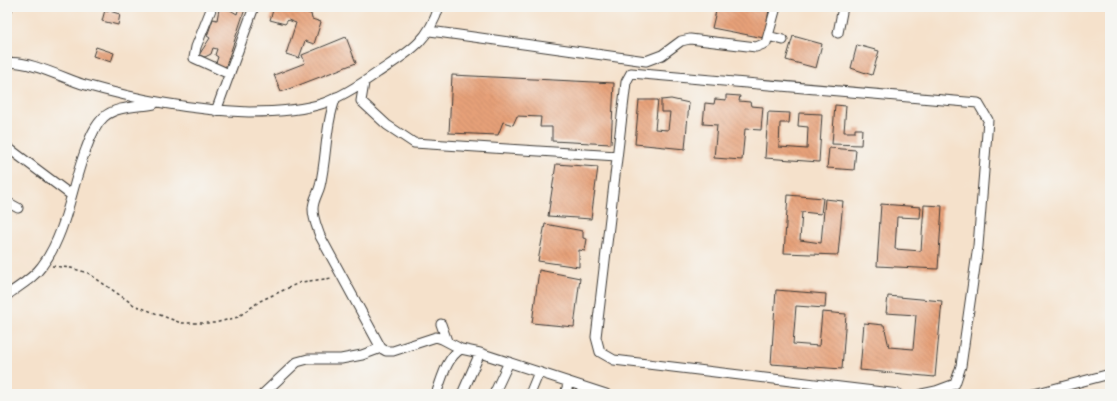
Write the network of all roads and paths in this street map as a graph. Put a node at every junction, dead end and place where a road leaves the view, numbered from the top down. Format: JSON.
{"nodes":[{"id":1,"x":8,"y":7,"type":"edge"},
{"id":2,"x":212,"y":7,"type":"edge"},
{"id":3,"x":252,"y":7,"type":"edge"},
{"id":4,"x":439,"y":7,"type":"edge"},
{"id":5,"x":776,"y":7,"type":"edge"},
{"id":6,"x":843,"y":7,"type":"edge"},
{"id":7,"x":7,"y":10,"type":"edge"},
{"id":8,"x":430,"y":31,"type":"junction"},
{"id":9,"x":838,"y":33,"type":"dead end"},
{"id":10,"x":768,"y":36,"type":"junction"},
{"id":11,"x":783,"y":40,"type":"dead end"},
{"id":12,"x":7,"y":63,"type":"edge"},
{"id":13,"x":230,"y":74,"type":"junction"},
{"id":14,"x":364,"y":82,"type":"junction"},
{"id":15,"x":336,"y":97,"type":"junction"},
{"id":16,"x":157,"y":103,"type":"junction"},
{"id":17,"x":216,"y":111,"type":"junction"},
{"id":18,"x":7,"y":147,"type":"edge"},
{"id":19,"x":617,"y":156,"type":"junction"},
{"id":20,"x":71,"y":195,"type":"junction"},
{"id":21,"x":7,"y":202,"type":"edge"},
{"id":22,"x":18,"y":208,"type":"dead end"},
{"id":23,"x":42,"y":266,"type":"junction"},
{"id":24,"x":342,"y":276,"type":"junction"},
{"id":25,"x":7,"y":295,"type":"edge"},
{"id":26,"x":441,"y":324,"type":"dead end"},
{"id":27,"x":447,"y":342,"type":"junction"},
{"id":28,"x":381,"y":348,"type":"junction"},
{"id":29,"x":461,"y":349,"type":"junction"},
{"id":30,"x":480,"y":353,"type":"junction"},
{"id":31,"x":509,"y":362,"type":"junction"},
{"id":32,"x":539,"y":372,"type":"junction"},
{"id":33,"x":1110,"y":374,"type":"edge"},
{"id":34,"x":569,"y":382,"type":"junction"},
{"id":35,"x":600,"y":393,"type":"edge"},
{"id":36,"x":263,"y":394,"type":"edge"},
{"id":37,"x":436,"y":394,"type":"edge"},
{"id":38,"x":462,"y":394,"type":"edge"},
{"id":39,"x":494,"y":394,"type":"edge"},
{"id":40,"x":530,"y":394,"type":"edge"},
{"id":41,"x":565,"y":394,"type":"edge"},
{"id":42,"x":899,"y":394,"type":"edge"},
{"id":43,"x":922,"y":394,"type":"edge"},
{"id":44,"x":1034,"y":394,"type":"edge"}],
"edges":[{"from":1,"to":7,"type":"street"},
{"from":2,"to":13,"type":"street"},
{"from":3,"to":13,"type":"street"},
{"from":4,"to":8,"type":"street"},
{"from":5,"to":10,"type":"street"},
{"from":6,"to":9,"type":"street"},
{"from":8,"to":10,"type":"street"},
{"from":8,"to":14,"type":"street"},
{"from":10,"to":11,"type":"street"},
{"from":12,"to":16,"type":"street"},
{"from":13,"to":17,"type":"street"},
{"from":14,"to":15,"type":"street"},
{"from":14,"to":19,"type":"street"},
{"from":15,"to":17,"type":"street"},
{"from":15,"to":24,"type":"street"},
{"from":16,"to":17,"type":"street"},
{"from":16,"to":20,"type":"street"},
{"from":18,"to":20,"type":"street"},
{"from":19,"to":42,"type":"street"},
{"from":19,"to":43,"type":"street"},
{"from":20,"to":23,"type":"street"},
{"from":21,"to":22,"type":"street"},
{"from":23,"to":24,"type":"path"},
{"from":23,"to":25,"type":"street"},
{"from":24,"to":28,"type":"street"},
{"from":26,"to":27,"type":"street"},
{"from":27,"to":28,"type":"street"},
{"from":27,"to":29,"type":"street"},
{"from":28,"to":36,"type":"street"},
{"from":29,"to":30,"type":"street"},
{"from":29,"to":37,"type":"street"},
{"from":30,"to":31,"type":"street"},
{"from":30,"to":38,"type":"street"},
{"from":31,"to":32,"type":"street"},
{"from":31,"to":39,"type":"street"},
{"from":32,"to":34,"type":"street"},
{"from":32,"to":40,"type":"street"},
{"from":33,"to":44,"type":"street"},
{"from":34,"to":35,"type":"street"},
{"from":34,"to":41,"type":"street"}]}
